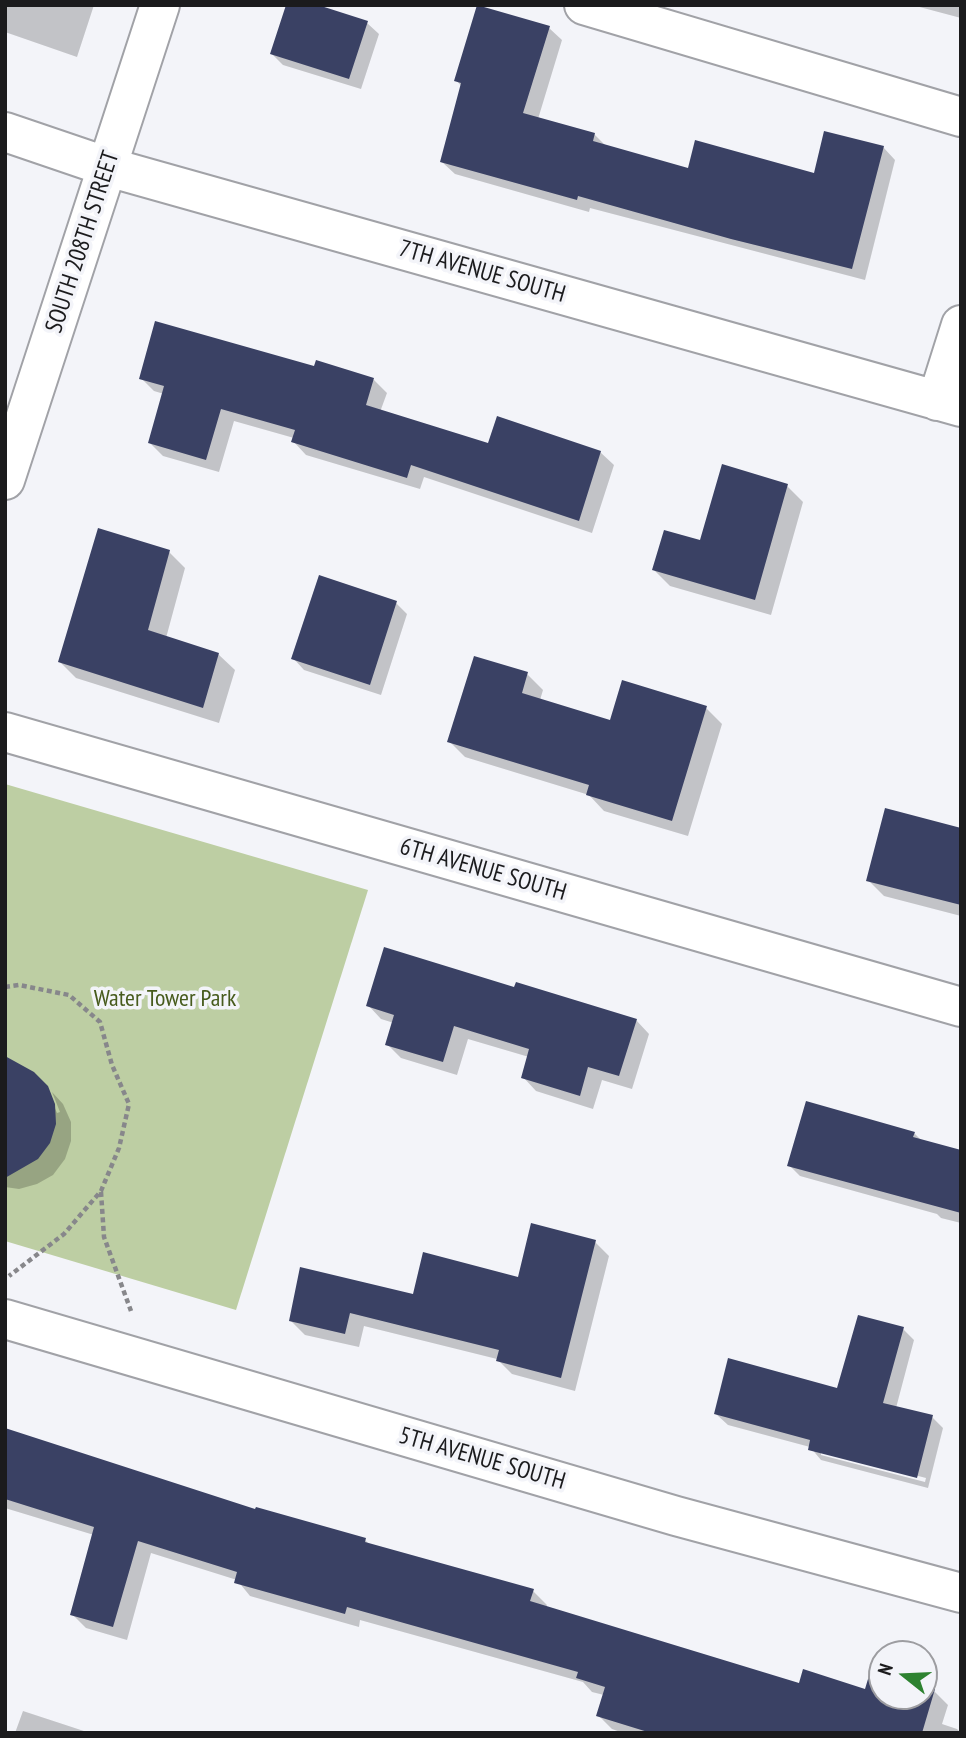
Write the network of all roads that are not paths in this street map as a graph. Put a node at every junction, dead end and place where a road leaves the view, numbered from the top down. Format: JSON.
{"nodes":[{"id":1,"x":160,"y":5,"type":"edge"},
{"id":2,"x":584,"y":5,"type":"edge"},
{"id":3,"x":961,"y":117,"type":"edge"},
{"id":4,"x":5,"y":132,"type":"edge"},
{"id":5,"x":108,"y":167,"type":"junction"},
{"id":6,"x":961,"y":326,"type":"edge"},
{"id":7,"x":949,"y":404,"type":"edge"},
{"id":8,"x":5,"y":480,"type":"edge"},
{"id":9,"x":5,"y":732,"type":"edge"},
{"id":10,"x":961,"y":1007,"type":"edge"},
{"id":11,"x":5,"y":1319,"type":"edge"},
{"id":12,"x":961,"y":1593,"type":"edge"}],
"edges":[{"from":1,"to":5,"type":"street","name":"SOUTH 208TH STREET"},
{"from":2,"to":3,"type":"street"},
{"from":4,"to":5,"type":"street","name":"7TH AVENUE SOUTH"},
{"from":5,"to":7,"type":"street","name":"7TH AVENUE SOUTH"},
{"from":5,"to":8,"type":"street","name":"SOUTH 208TH STREET"},
{"from":6,"to":7,"type":"street"},
{"from":9,"to":10,"type":"street","name":"6TH AVENUE SOUTH"},
{"from":11,"to":12,"type":"street","name":"5TH AVENUE SOUTH"}]}
